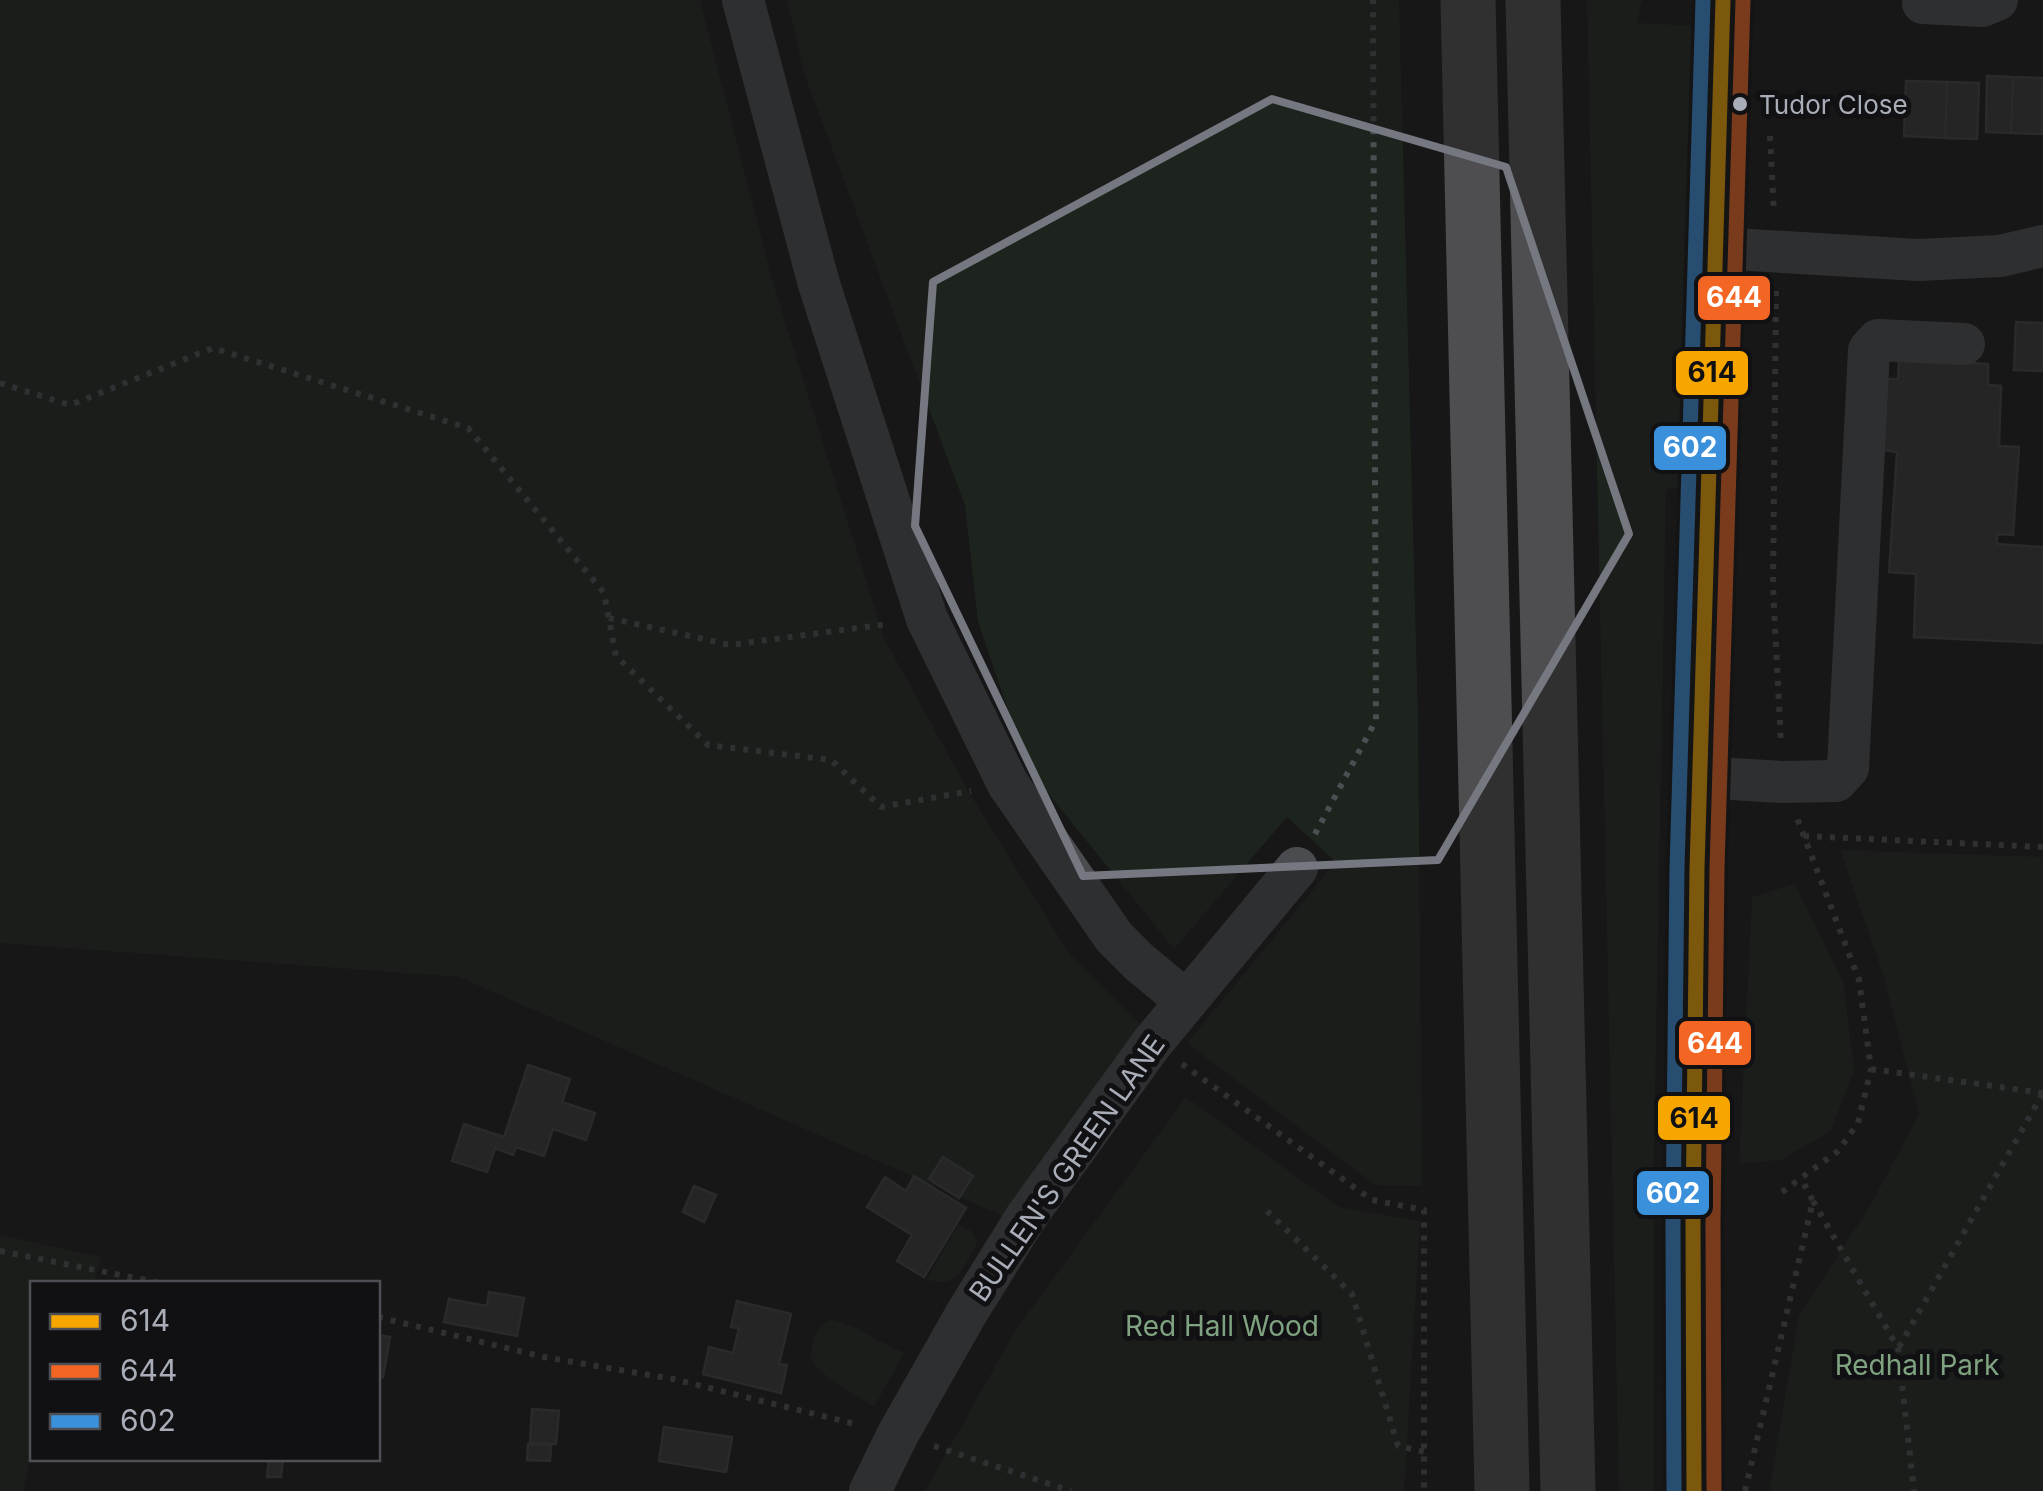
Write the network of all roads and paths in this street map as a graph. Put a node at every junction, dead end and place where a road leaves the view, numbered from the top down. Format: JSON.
{"nodes":[{"id":1,"x":743,"y":0,"type":"edge"},
{"id":2,"x":1373,"y":0,"type":"edge"},
{"id":3,"x":1468,"y":0,"type":"edge"},
{"id":4,"x":1533,"y":0,"type":"edge"},
{"id":5,"x":1723,"y":0,"type":"edge"},
{"id":6,"x":1997,"y":0,"type":"edge"},
{"id":7,"x":1923,"y":3,"type":"dead end"},
{"id":8,"x":1770,"y":118,"type":"dead end"},
{"id":9,"x":2043,"y":246,"type":"edge"},
{"id":10,"x":1718,"y":248,"type":"junction"},
{"id":11,"x":1776,"y":250,"type":"junction"},
{"id":12,"x":1964,"y":344,"type":"dead end"},
{"id":13,"x":0,"y":383,"type":"edge"},
{"id":14,"x":609,"y":618,"type":"junction"},
{"id":15,"x":926,"y":620,"type":"junction"},
{"id":16,"x":1698,"y":778,"type":"junction"},
{"id":17,"x":1782,"y":782,"type":"junction"},
{"id":18,"x":1008,"y":784,"type":"junction"},
{"id":19,"x":1804,"y":836,"type":"junction"},
{"id":20,"x":2043,"y":848,"type":"edge"},
{"id":21,"x":1297,"y":868,"type":"joint"},
{"id":22,"x":1186,"y":1000,"type":"junction"},
{"id":23,"x":1152,"y":1043,"type":"junction"},
{"id":24,"x":1871,"y":1069,"type":"junction"},
{"id":25,"x":2043,"y":1093,"type":"edge"},
{"id":26,"x":1800,"y":1178,"type":"junction"},
{"id":27,"x":1782,"y":1192,"type":"dead end"},
{"id":28,"x":1813,"y":1201,"type":"junction"},
{"id":29,"x":1267,"y":1211,"type":"dead end"},
{"id":30,"x":0,"y":1251,"type":"edge"},
{"id":31,"x":150,"y":1281,"type":"edge"},
{"id":32,"x":380,"y":1317,"type":"edge"},
{"id":33,"x":1898,"y":1348,"type":"junction"},
{"id":34,"x":898,"y":1434,"type":"junction"},
{"id":35,"x":1425,"y":1452,"type":"junction"},
{"id":36,"x":870,"y":1491,"type":"edge"},
{"id":37,"x":1071,"y":1491,"type":"edge"},
{"id":38,"x":1424,"y":1491,"type":"edge"},
{"id":39,"x":1502,"y":1491,"type":"edge"},
{"id":40,"x":1568,"y":1491,"type":"edge"},
{"id":41,"x":1694,"y":1491,"type":"edge"},
{"id":42,"x":1745,"y":1491,"type":"edge"},
{"id":43,"x":1914,"y":1491,"type":"edge"}],
"edges":[{"from":1,"to":15,"type":"street"},
{"from":2,"to":21,"type":"path"},
{"from":3,"to":39,"type":"highway"},
{"from":4,"to":40,"type":"highway"},
{"from":5,"to":10,"type":"main road"},
{"from":6,"to":7,"type":"street"},
{"from":8,"to":11,"type":"path"},
{"from":9,"to":11,"type":"street"},
{"from":10,"to":11,"type":"street"},
{"from":10,"to":16,"type":"main road"},
{"from":11,"to":17,"type":"path"},
{"from":12,"to":17,"type":"street"},
{"from":13,"to":14,"type":"path"},
{"from":14,"to":15,"type":"path"},
{"from":14,"to":18,"type":"path"},
{"from":15,"to":18,"type":"street"},
{"from":16,"to":17,"type":"street"},
{"from":16,"to":41,"type":"main road"},
{"from":17,"to":19,"type":"path"},
{"from":18,"to":22,"type":"street"},
{"from":19,"to":20,"type":"path"},
{"from":19,"to":24,"type":"path"},
{"from":21,"to":22,"type":"street","name":"BULLEN'S GREEN LANE"},
{"from":22,"to":23,"type":"street","name":"BULLEN'S GREEN LANE"},
{"from":23,"to":34,"type":"street","name":"BULLEN'S GREEN LANE"},
{"from":23,"to":35,"type":"path"},
{"from":24,"to":25,"type":"path"},
{"from":24,"to":26,"type":"path"},
{"from":25,"to":33,"type":"path"},
{"from":26,"to":27,"type":"path"},
{"from":26,"to":28,"type":"path"},
{"from":28,"to":33,"type":"path"},
{"from":28,"to":42,"type":"path"},
{"from":29,"to":35,"type":"path"},
{"from":30,"to":31,"type":"path"},
{"from":32,"to":34,"type":"path"},
{"from":33,"to":43,"type":"path"},
{"from":34,"to":36,"type":"street","name":"BULLEN'S GREEN LANE"},
{"from":34,"to":37,"type":"path"},
{"from":35,"to":38,"type":"path"}]}
